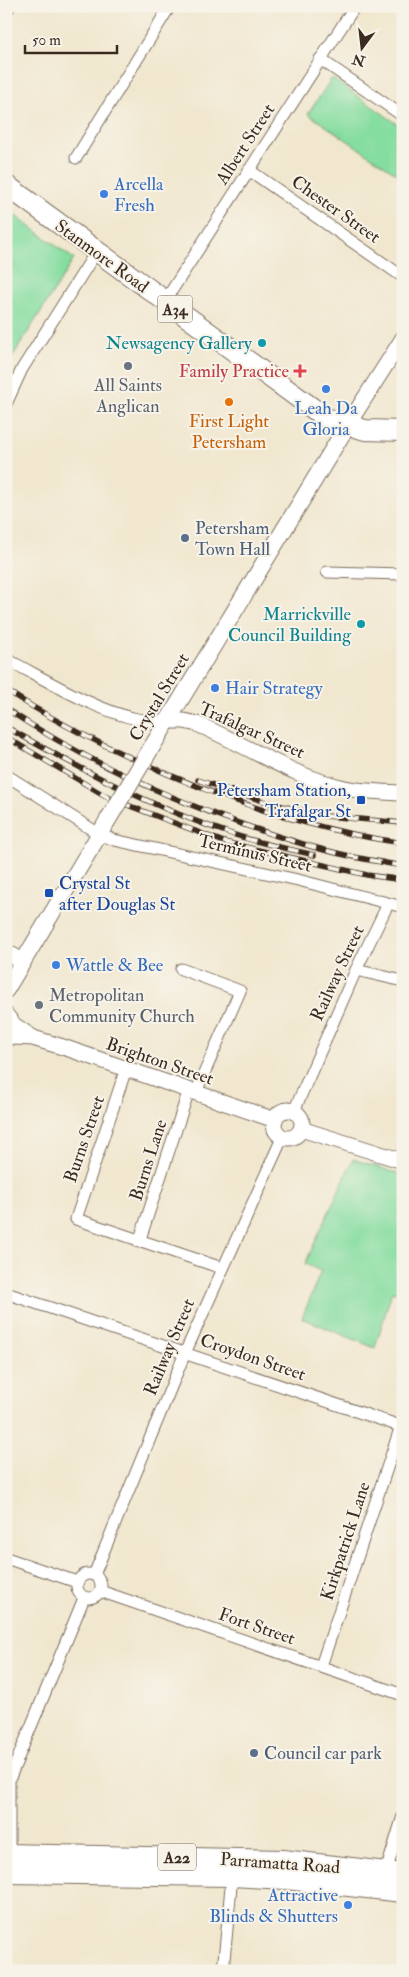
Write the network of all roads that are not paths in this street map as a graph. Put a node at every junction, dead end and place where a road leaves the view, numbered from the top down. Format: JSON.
{"nodes":[{"id":1,"x":10,"y":6,"type":"edge"},
{"id":2,"x":170,"y":6,"type":"edge"},
{"id":3,"x":355,"y":6,"type":"edge"},
{"id":4,"x":6,"y":12,"type":"edge"},
{"id":5,"x":320,"y":58,"type":"junction"},
{"id":6,"x":403,"y":116,"type":"edge"},
{"id":7,"x":76,"y":158,"type":"dead end"},
{"id":8,"x":249,"y":170,"type":"junction"},
{"id":9,"x":6,"y":185,"type":"edge"},
{"id":10,"x":96,"y":252,"type":"junction"},
{"id":11,"x":403,"y":277,"type":"edge"},
{"id":12,"x":165,"y":301,"type":"junction"},
{"id":13,"x":403,"y":338,"type":"edge"},
{"id":14,"x":6,"y":404,"type":"edge"},
{"id":15,"x":347,"y":426,"type":"junction"},
{"id":16,"x":403,"y":431,"type":"edge"},
{"id":17,"x":328,"y":572,"type":"dead end"},
{"id":18,"x":403,"y":574,"type":"edge"},
{"id":19,"x":6,"y":659,"type":"edge"},
{"id":20,"x":168,"y":721,"type":"junction"},
{"id":21,"x":6,"y":775,"type":"edge"},
{"id":22,"x":403,"y":793,"type":"edge"},
{"id":23,"x":103,"y":828,"type":"junction"},
{"id":24,"x":388,"y":904,"type":"junction"},
{"id":25,"x":403,"y":907,"type":"edge"},
{"id":26,"x":6,"y":952,"type":"edge"},
{"id":27,"x":23,"y":962,"type":"junction"},
{"id":28,"x":182,"y":969,"type":"dead end"},
{"id":29,"x":356,"y":970,"type":"junction"},
{"id":30,"x":403,"y":981,"type":"edge"},
{"id":31,"x":6,"y":990,"type":"edge"},
{"id":32,"x":6,"y":1015,"type":"edge"},
{"id":33,"x":6,"y":1034,"type":"edge"},
{"id":34,"x":33,"y":1038,"type":"junction"},
{"id":35,"x":126,"y":1069,"type":"junction"},
{"id":36,"x":192,"y":1091,"type":"junction"},
{"id":37,"x":294,"y":1111,"type":"junction"},
{"id":38,"x":275,"y":1120,"type":"junction"},
{"id":39,"x":301,"y":1129,"type":"junction"},
{"id":40,"x":283,"y":1136,"type":"junction"},
{"id":41,"x":403,"y":1161,"type":"edge"},
{"id":42,"x":140,"y":1242,"type":"junction"},
{"id":43,"x":222,"y":1268,"type":"junction"},
{"id":44,"x":6,"y":1293,"type":"edge"},
{"id":45,"x":185,"y":1353,"type":"junction"},
{"id":46,"x":402,"y":1427,"type":"edge"},
{"id":47,"x":6,"y":1558,"type":"edge"},
{"id":48,"x":94,"y":1575,"type":"junction"},
{"id":49,"x":77,"y":1582,"type":"junction"},
{"id":50,"x":100,"y":1591,"type":"junction"},
{"id":51,"x":84,"y":1598,"type":"junction"},
{"id":52,"x":322,"y":1666,"type":"junction"},
{"id":53,"x":403,"y":1695,"type":"edge"},
{"id":54,"x":403,"y":1816,"type":"edge"},
{"id":55,"x":7,"y":1860,"type":"edge"},
{"id":56,"x":394,"y":1873,"type":"edge"},
{"id":57,"x":232,"y":1876,"type":"junction"},
{"id":58,"x":403,"y":1892,"type":"edge"},
{"id":59,"x":223,"y":1971,"type":"edge"}],
"edges":[{"from":1,"to":4,"type":"street"},
{"from":2,"to":7,"type":"street"},
{"from":3,"to":5,"type":"street","name":"Albert Street"},
{"from":5,"to":6,"type":"street"},
{"from":5,"to":8,"type":"street","name":"Albert Street"},
{"from":8,"to":11,"type":"street","name":"Chester Street"},
{"from":8,"to":12,"type":"street","name":"Albert Street"},
{"from":9,"to":10,"type":"highway","name":"Stanmore Road","number":"A34"},
{"from":10,"to":12,"type":"highway","name":"Stanmore Road","number":"A34"},
{"from":10,"to":14,"type":"street"},
{"from":12,"to":15,"type":"highway","name":"Stanmore Road","number":"A34"},
{"from":13,"to":15,"type":"street"},
{"from":15,"to":16,"type":"highway","number":"A34"},
{"from":15,"to":20,"type":"main road","name":"Crystal Street"},
{"from":17,"to":18,"type":"street"},
{"from":19,"to":20,"type":"street","name":"Trafalgar Street"},
{"from":20,"to":22,"type":"street","name":"Trafalgar Street"},
{"from":20,"to":23,"type":"main road","name":"Crystal Street","bridge":true},
{"from":21,"to":23,"type":"street","name":"Terminus Street"},
{"from":23,"to":24,"type":"street","name":"Terminus Street"},
{"from":23,"to":27,"type":"main road","name":"Crystal Street"},
{"from":24,"to":25,"type":"street","name":"Terminus Street"},
{"from":24,"to":29,"type":"street","name":"Railway Street"},
{"from":26,"to":27,"type":"main road"},
{"from":27,"to":31,"type":"main road","name":"Crystal Street"},
{"from":28,"to":36,"type":"street","name":"Burns Lane"},
{"from":29,"to":30,"type":"street"},
{"from":29,"to":37,"type":"street","name":"Railway Street"},
{"from":32,"to":34,"type":"street","name":"Brighton Street"},
{"from":33,"to":34,"type":"street","name":"Brighton Street"},
{"from":34,"to":35,"type":"street","name":"Brighton Street"},
{"from":35,"to":36,"type":"street","name":"Brighton Street"},
{"from":35,"to":42,"type":"street","name":"Burns Street"},
{"from":36,"to":38,"type":"street","name":"Brighton Street"},
{"from":36,"to":42,"type":"street","name":"Burns Lane"},
{"from":37,"to":38,"type":"street"},
{"from":37,"to":39,"type":"street"},
{"from":38,"to":40,"type":"street"},
{"from":39,"to":40,"type":"street"},
{"from":39,"to":41,"type":"street"},
{"from":40,"to":43,"type":"street","name":"Railway Street"},
{"from":42,"to":43,"type":"street"},
{"from":43,"to":45,"type":"street","name":"Railway Street"},
{"from":44,"to":45,"type":"street","name":"Croydon Street"},
{"from":45,"to":46,"type":"street","name":"Croydon Street"},
{"from":45,"to":48,"type":"street","name":"Railway Street"},
{"from":46,"to":52,"type":"street","name":"Kirkpatrick Lane"},
{"from":47,"to":49,"type":"street"},
{"from":48,"to":49,"type":"street"},
{"from":48,"to":50,"type":"street"},
{"from":49,"to":51,"type":"street"},
{"from":50,"to":51,"type":"street"},
{"from":50,"to":52,"type":"street","name":"Fort Street"},
{"from":51,"to":55,"type":"street"},
{"from":52,"to":53,"type":"street","name":"Fort Street"},
{"from":54,"to":56,"type":"street"},
{"from":55,"to":56,"type":"highway","name":"Parramatta Road","number":"A22"},
{"from":55,"to":57,"type":"highway","name":"Parramatta Road","number":"A22"},
{"from":57,"to":58,"type":"highway","name":"Parramatta Road","number":"A22"},
{"from":57,"to":59,"type":"street"}]}
